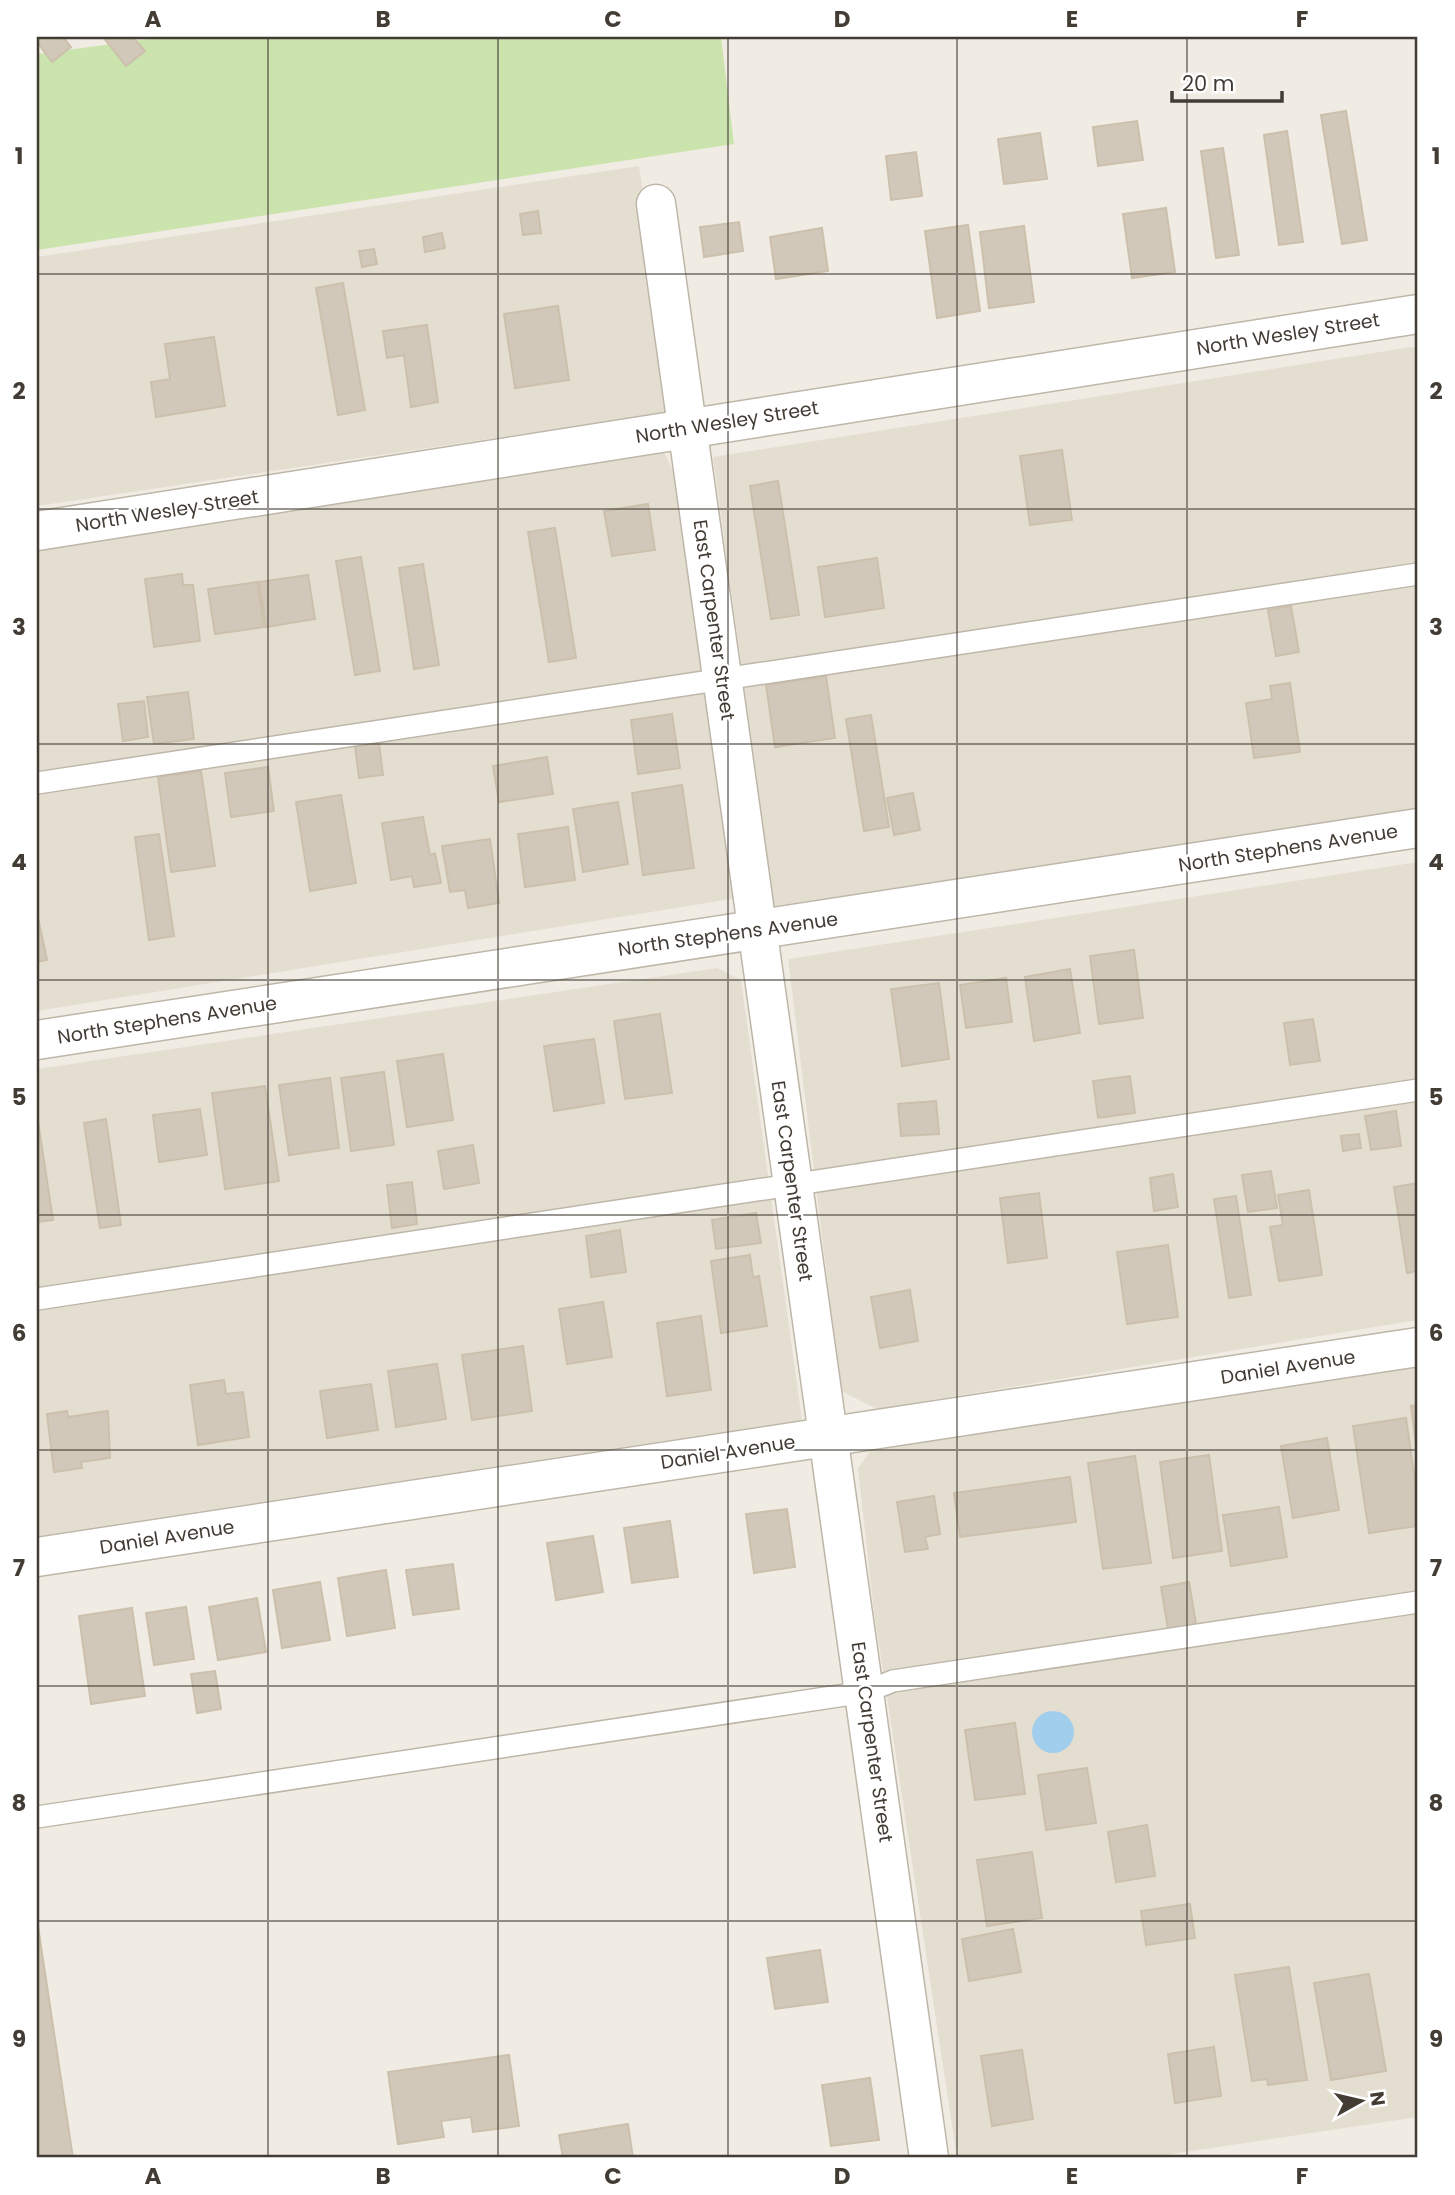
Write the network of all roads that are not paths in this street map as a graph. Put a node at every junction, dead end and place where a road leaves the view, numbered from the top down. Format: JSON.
{"nodes":[{"id":1,"x":656,"y":204,"type":"dead end"},
{"id":2,"x":1418,"y":314,"type":"edge"},
{"id":3,"x":687,"y":428,"type":"junction"},
{"id":4,"x":37,"y":531,"type":"edge"},
{"id":5,"x":1418,"y":573,"type":"edge"},
{"id":6,"x":722,"y":679,"type":"junction"},
{"id":7,"x":37,"y":783,"type":"edge"},
{"id":8,"x":1418,"y":828,"type":"edge"},
{"id":9,"x":757,"y":930,"type":"junction"},
{"id":10,"x":37,"y":1040,"type":"edge"},
{"id":11,"x":1418,"y":1090,"type":"edge"},
{"id":12,"x":792,"y":1185,"type":"junction"},
{"id":13,"x":37,"y":1299,"type":"edge"},
{"id":14,"x":1418,"y":1347,"type":"edge"},
{"id":15,"x":829,"y":1437,"type":"junction"},
{"id":16,"x":37,"y":1557,"type":"edge"},
{"id":17,"x":1418,"y":1602,"type":"edge"},
{"id":18,"x":865,"y":1692,"type":"junction"},
{"id":19,"x":37,"y":1817,"type":"edge"},
{"id":20,"x":929,"y":2158,"type":"edge"}],
"edges":[{"from":1,"to":3,"type":"street","name":"East Carpenter Street"},
{"from":2,"to":3,"type":"street","name":"North Wesley Street"},
{"from":3,"to":4,"type":"street","name":"North Wesley Street"},
{"from":3,"to":6,"type":"street","name":"East Carpenter Street"},
{"from":5,"to":6,"type":"lane"},
{"from":6,"to":7,"type":"lane"},
{"from":6,"to":9,"type":"street","name":"East Carpenter Street"},
{"from":8,"to":9,"type":"street","name":"North Stephens Avenue"},
{"from":9,"to":10,"type":"street","name":"North Stephens Avenue"},
{"from":9,"to":12,"type":"street","name":"East Carpenter Street"},
{"from":11,"to":12,"type":"lane"},
{"from":12,"to":13,"type":"lane"},
{"from":12,"to":15,"type":"street","name":"East Carpenter Street"},
{"from":14,"to":15,"type":"street","name":"Daniel Avenue"},
{"from":15,"to":16,"type":"street","name":"Daniel Avenue"},
{"from":15,"to":18,"type":"street","name":"East Carpenter Street"},
{"from":17,"to":18,"type":"lane"},
{"from":18,"to":19,"type":"lane"},
{"from":18,"to":20,"type":"street","name":"East Carpenter Street"}]}
